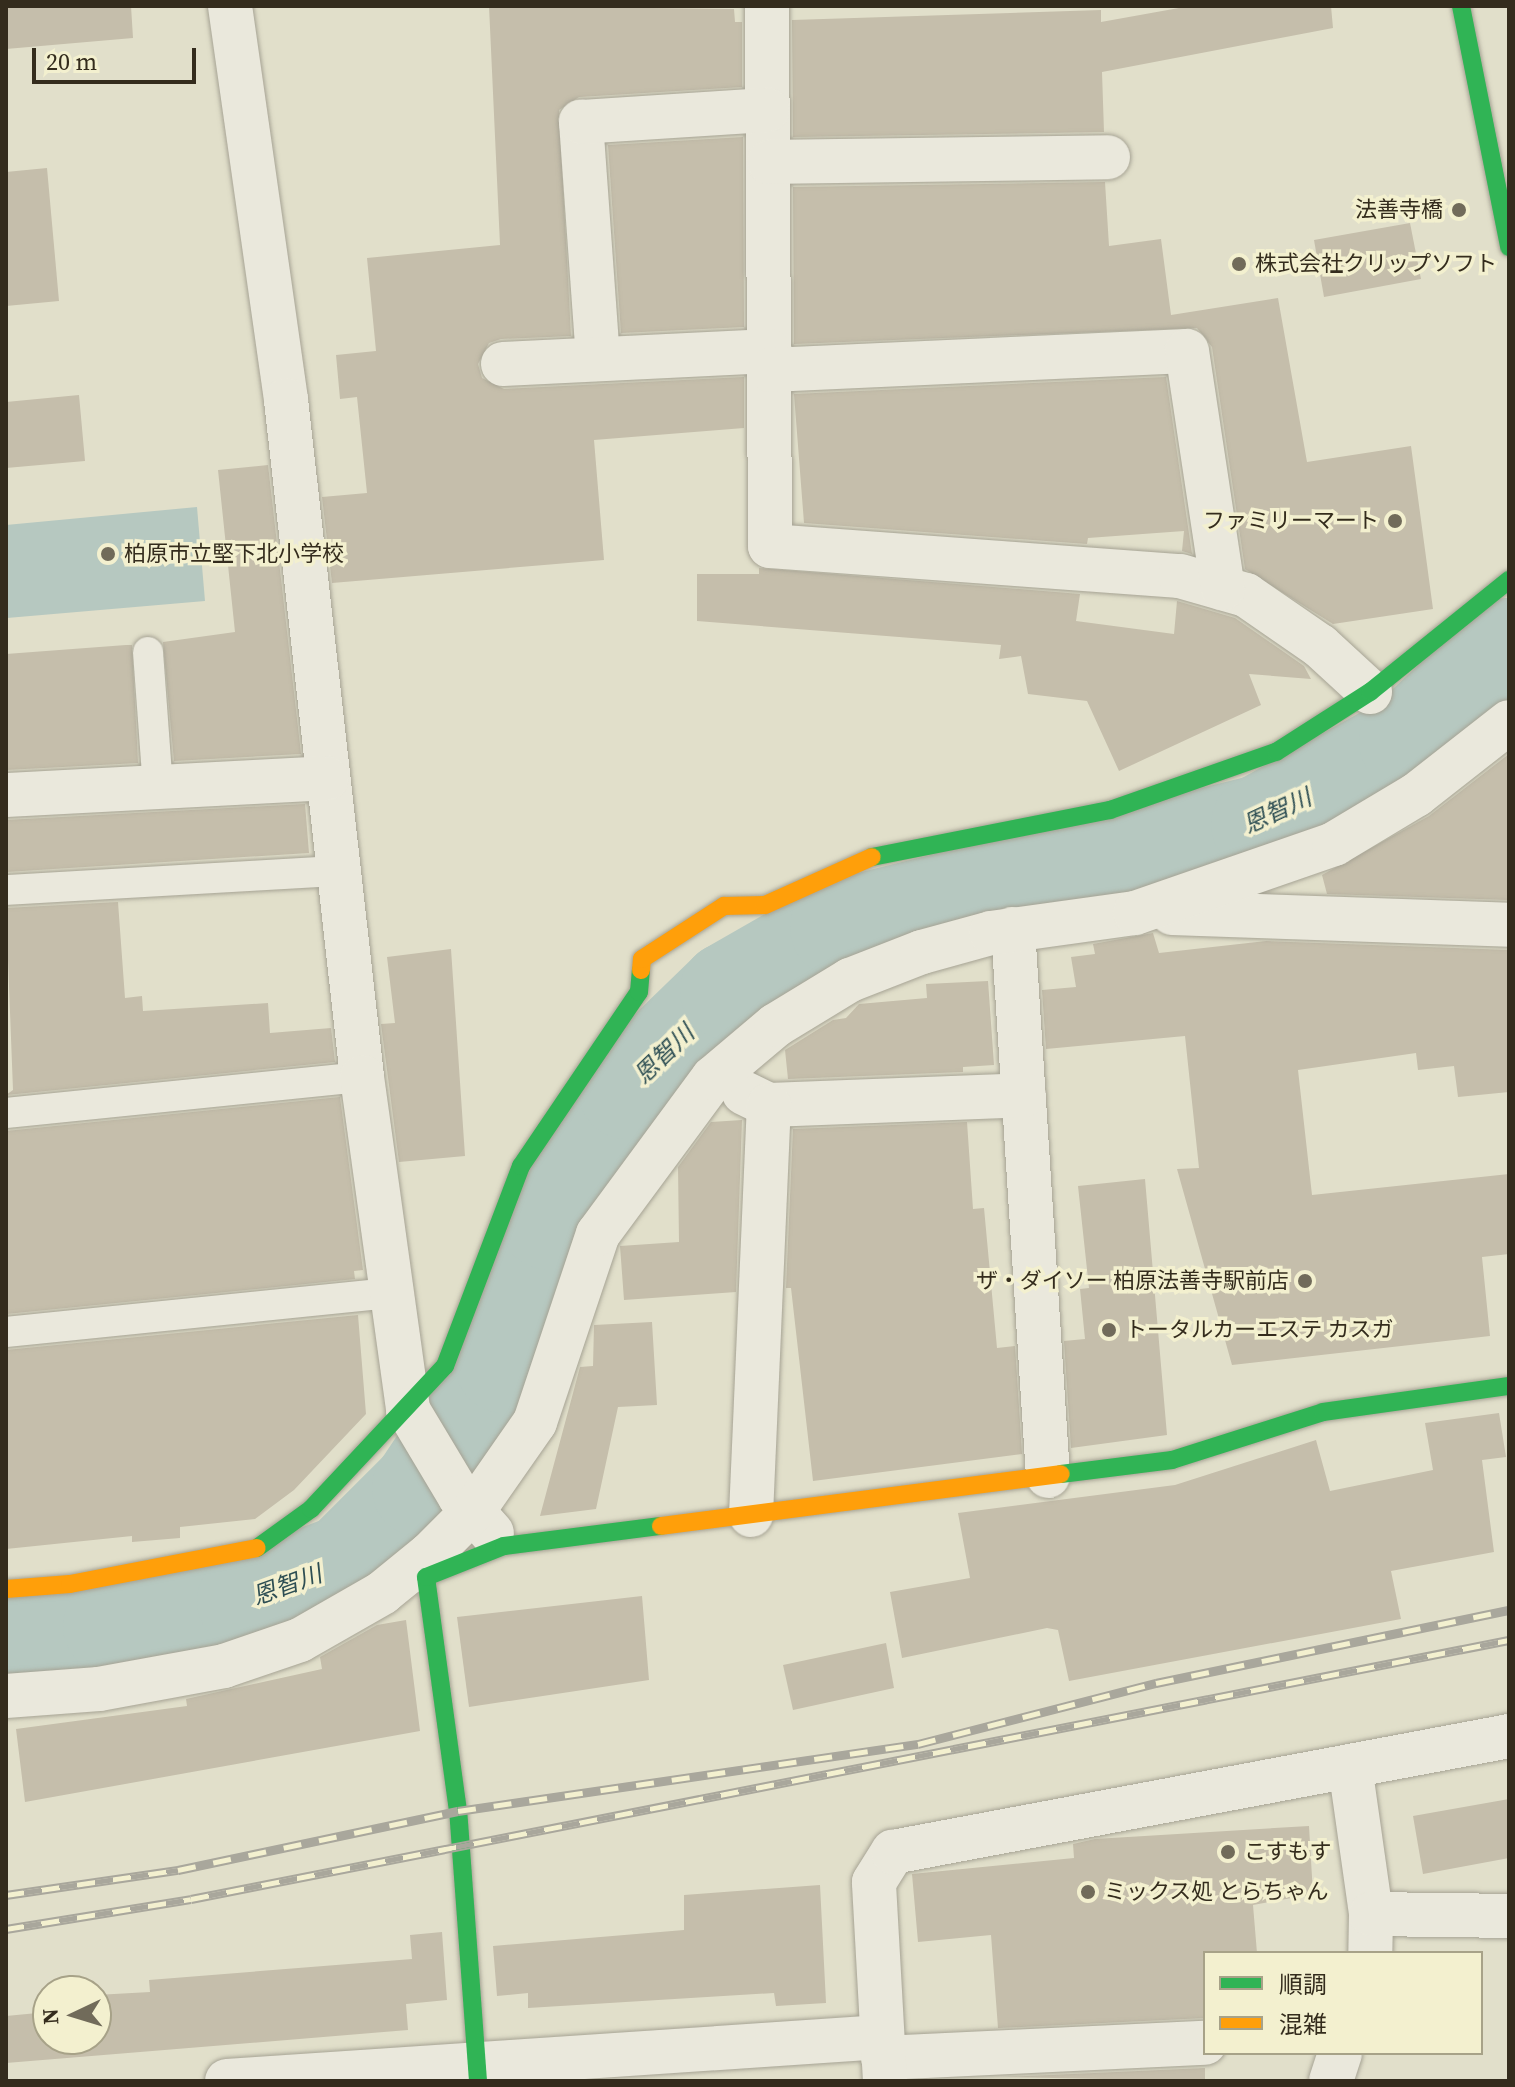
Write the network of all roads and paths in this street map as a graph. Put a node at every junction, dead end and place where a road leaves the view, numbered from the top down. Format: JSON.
{"nodes":[{"id":1,"x":230,"y":6,"type":"edge"},
{"id":2,"x":767,"y":6,"type":"edge"},
{"id":3,"x":1461,"y":6,"type":"edge"},
{"id":4,"x":768,"y":110,"type":"junction"},
{"id":5,"x":1108,"y":157,"type":"dead end"},
{"id":6,"x":769,"y":162,"type":"junction"},
{"id":7,"x":1509,"y":247,"type":"edge"},
{"id":8,"x":598,"y":359,"type":"junction"},
{"id":9,"x":770,"y":360,"type":"junction"},
{"id":10,"x":503,"y":364,"type":"dead end"},
{"id":11,"x":1509,"y":580,"type":"edge"},
{"id":12,"x":1223,"y":588,"type":"junction"},
{"id":13,"x":148,"y":652,"type":"dead end"},
{"id":14,"x":1370,"y":692,"type":"junction"},
{"id":15,"x":1509,"y":722,"type":"edge"},
{"id":16,"x":327,"y":778,"type":"junction"},
{"id":17,"x":158,"y":787,"type":"junction"},
{"id":18,"x":6,"y":795,"type":"edge"},
{"id":19,"x":338,"y":871,"type":"junction"},
{"id":20,"x":6,"y":890,"type":"edge"},
{"id":21,"x":1135,"y":913,"type":"junction"},
{"id":22,"x":1509,"y":925,"type":"edge"},
{"id":23,"x":1013,"y":929,"type":"junction"},
{"id":24,"x":362,"y":1077,"type":"junction"},
{"id":25,"x":713,"y":1078,"type":"junction"},
{"id":26,"x":1024,"y":1095,"type":"junction"},
{"id":27,"x":769,"y":1105,"type":"junction"},
{"id":28,"x":6,"y":1113,"type":"edge"},
{"id":29,"x":392,"y":1293,"type":"junction"},
{"id":30,"x":6,"y":1332,"type":"edge"},
{"id":31,"x":1509,"y":1386,"type":"edge"},
{"id":32,"x":408,"y":1410,"type":"junction"},
{"id":33,"x":1048,"y":1476,"type":"junction"},
{"id":34,"x":466,"y":1504,"type":"junction"},
{"id":35,"x":751,"y":1515,"type":"junction"},
{"id":36,"x":504,"y":1546,"type":"junction"},
{"id":37,"x":426,"y":1577,"type":"junction"},
{"id":38,"x":6,"y":1589,"type":"edge"},
{"id":39,"x":382,"y":1593,"type":"junction"},
{"id":40,"x":6,"y":1696,"type":"edge"},
{"id":41,"x":1509,"y":1736,"type":"edge"},
{"id":42,"x":1350,"y":1766,"type":"junction"},
{"id":43,"x":1509,"y":1916,"type":"edge"},
{"id":44,"x":1371,"y":1934,"type":"edge"},
{"id":45,"x":1203,"y":2043,"type":"edge"},
{"id":46,"x":1339,"y":2055,"type":"edge"},
{"id":47,"x":883,"y":2059,"type":"edge"},
{"id":48,"x":478,"y":2073,"type":"edge"},
{"id":49,"x":227,"y":2081,"type":"edge"},
{"id":50,"x":1331,"y":2081,"type":"edge"}],
"edges":[{"from":1,"to":16,"type":"street"},
{"from":2,"to":4,"type":"street"},
{"from":3,"to":7,"type":"street"},
{"from":4,"to":6,"type":"street"},
{"from":4,"to":8,"type":"street"},
{"from":5,"to":6,"type":"street"},
{"from":6,"to":9,"type":"street"},
{"from":8,"to":9,"type":"street"},
{"from":8,"to":10,"type":"street"},
{"from":9,"to":12,"type":"street"},
{"from":9,"to":12,"type":"street"},
{"from":11,"to":14,"type":"street"},
{"from":12,"to":14,"type":"street"},
{"from":13,"to":17,"type":"lane"},
{"from":14,"to":32,"type":"street"},
{"from":15,"to":21,"type":"street"},
{"from":16,"to":17,"type":"street"},
{"from":16,"to":19,"type":"street"},
{"from":17,"to":18,"type":"street"},
{"from":19,"to":20,"type":"lane"},
{"from":19,"to":24,"type":"street"},
{"from":21,"to":22,"type":"street"},
{"from":21,"to":23,"type":"street"},
{"from":23,"to":25,"type":"street"},
{"from":23,"to":26,"type":"street"},
{"from":24,"to":28,"type":"lane"},
{"from":24,"to":29,"type":"street"},
{"from":25,"to":27,"type":"street"},
{"from":25,"to":34,"type":"street"},
{"from":26,"to":27,"type":"street"},
{"from":26,"to":33,"type":"street"},
{"from":27,"to":35,"type":"street"},
{"from":29,"to":30,"type":"lane"},
{"from":29,"to":32,"type":"street"},
{"from":31,"to":33,"type":"street"},
{"from":32,"to":34,"type":"street"},
{"from":32,"to":38,"type":"street"},
{"from":33,"to":35,"type":"street"},
{"from":34,"to":36,"type":"street"},
{"from":34,"to":39,"type":"street"},
{"from":35,"to":36,"type":"street"},
{"from":36,"to":37,"type":"street"},
{"from":37,"to":39,"type":"street"},
{"from":37,"to":48,"type":"street"},
{"from":39,"to":40,"type":"street"},
{"from":41,"to":42,"type":"street"},
{"from":42,"to":44,"type":"street"},
{"from":42,"to":47,"type":"street"},
{"from":43,"to":44,"type":"street"},
{"from":45,"to":47,"type":"street"},
{"from":46,"to":50,"type":"street"},
{"from":47,"to":48,"type":"street"},
{"from":48,"to":49,"type":"street"}]}
